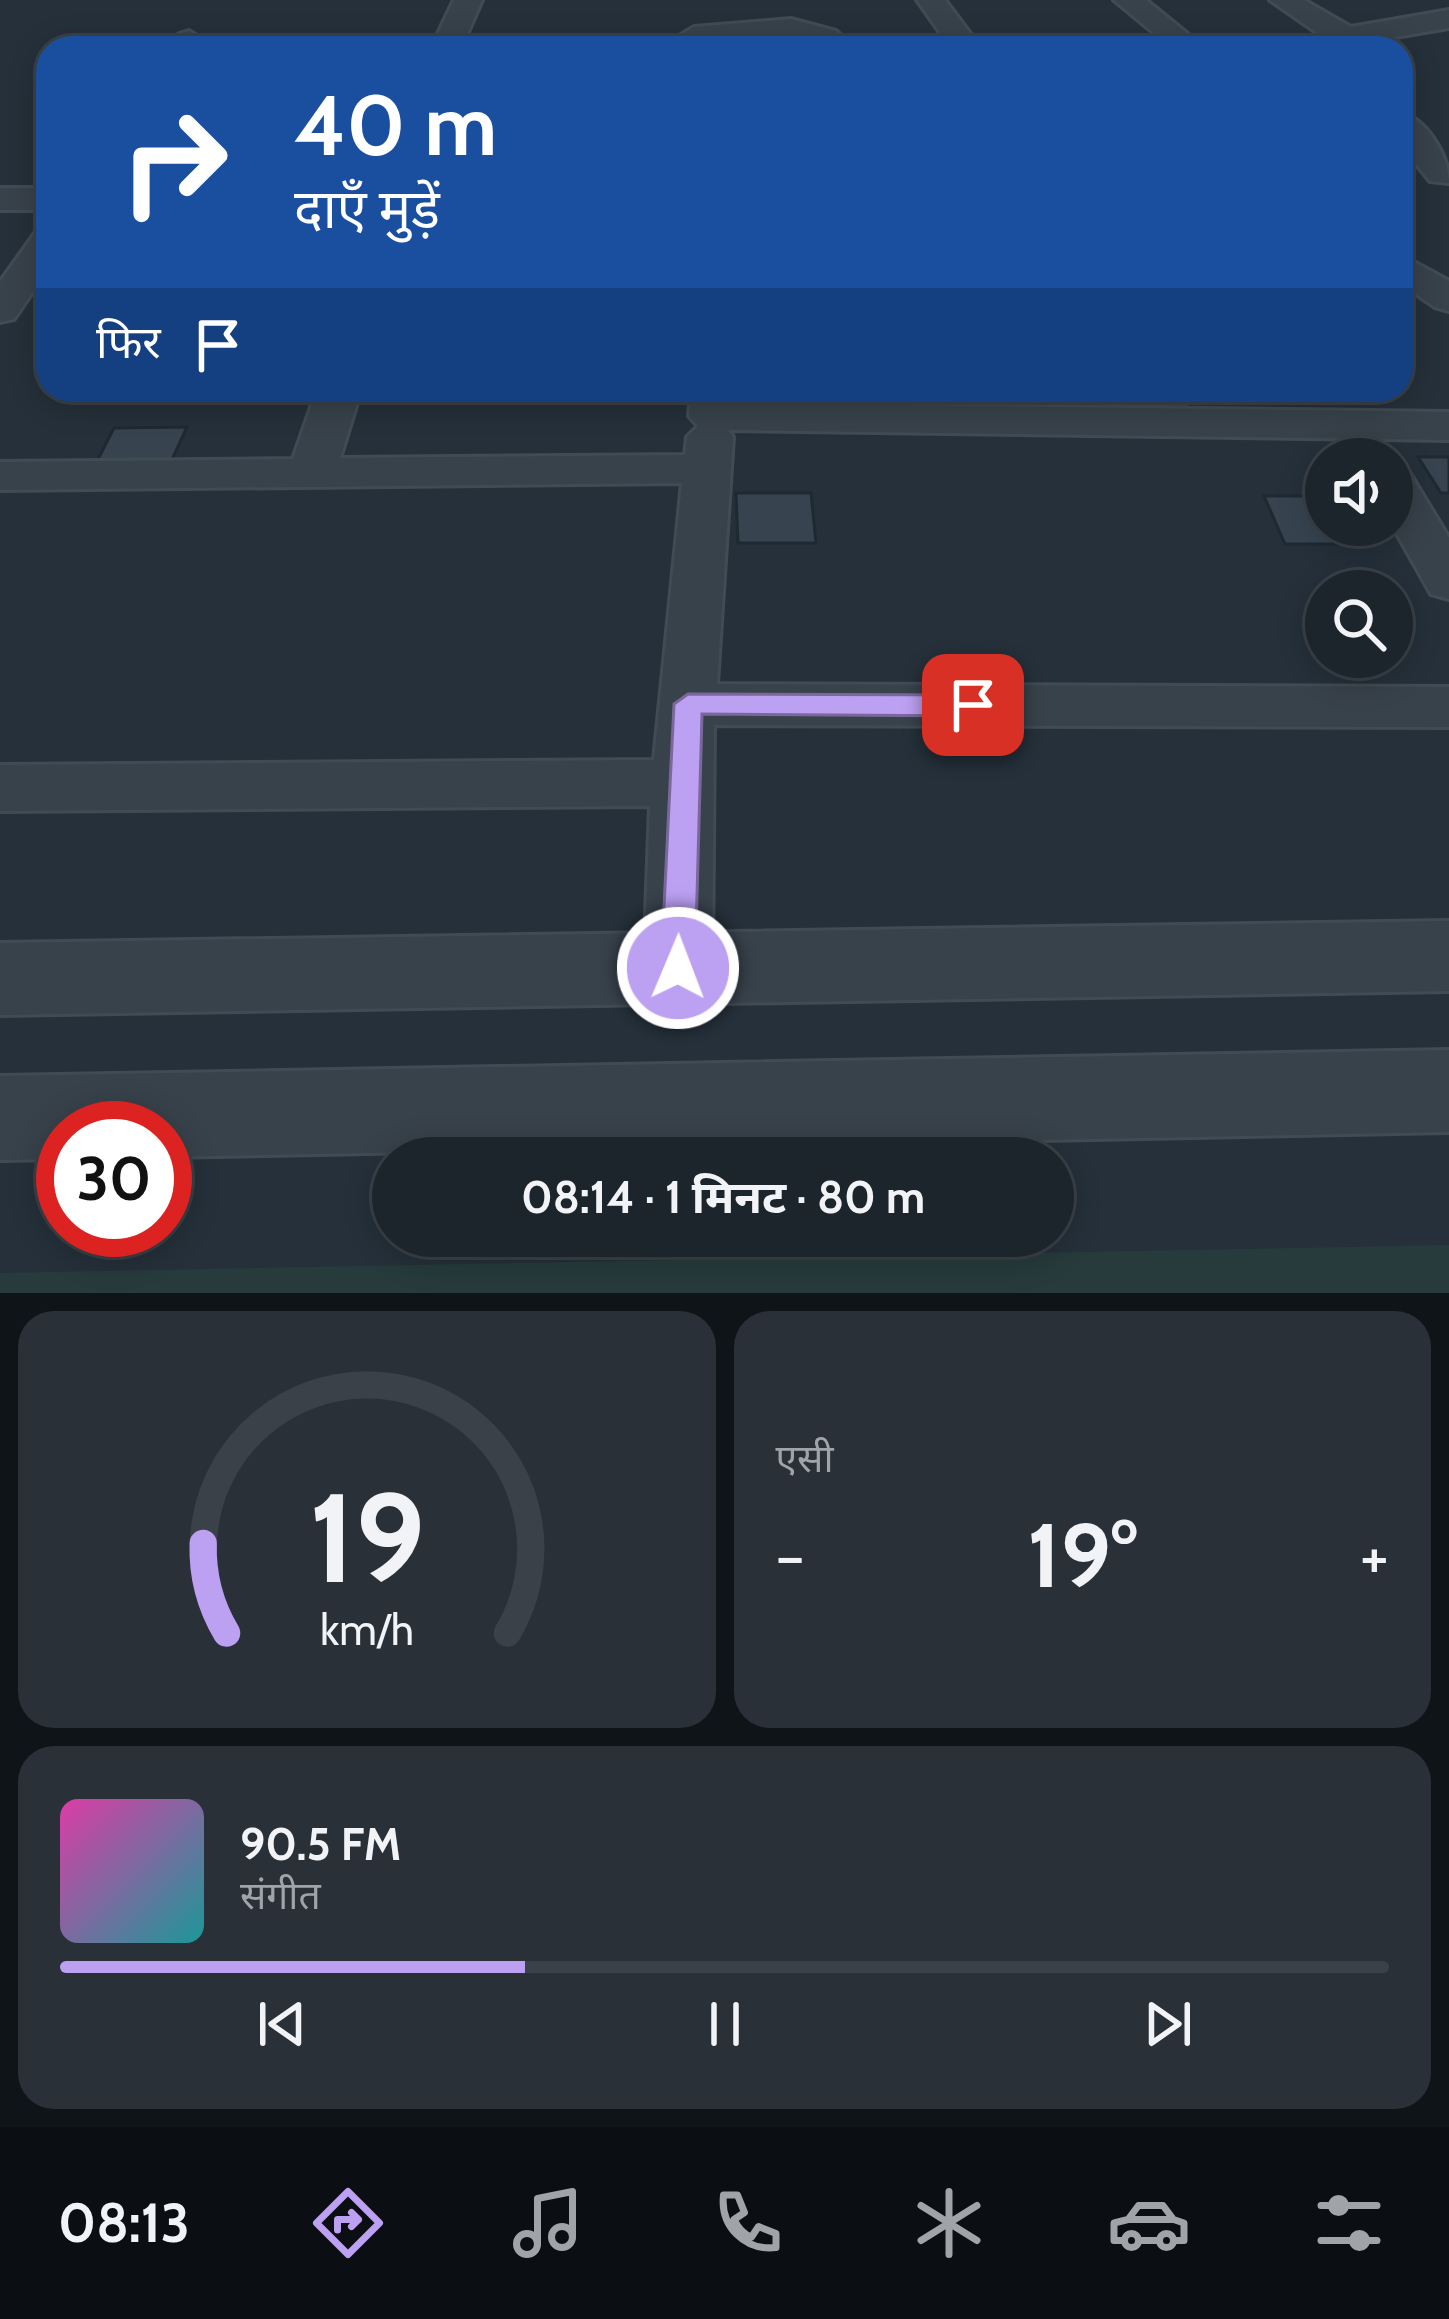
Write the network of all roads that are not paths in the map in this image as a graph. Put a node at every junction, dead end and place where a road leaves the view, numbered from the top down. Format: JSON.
{"nodes":[{"id":1,"x":469,"y":0,"type":"edge"},
{"id":2,"x":686,"y":0,"type":"edge"},
{"id":3,"x":931,"y":0,"type":"edge"},
{"id":4,"x":1127,"y":0,"type":"edge"},
{"id":5,"x":1284,"y":0,"type":"edge"},
{"id":6,"x":1449,"y":19,"type":"edge"},
{"id":7,"x":452,"y":36,"type":"edge"},
{"id":8,"x":695,"y":36,"type":"edge"},
{"id":9,"x":750,"y":36,"type":"edge"},
{"id":10,"x":826,"y":36,"type":"edge"},
{"id":11,"x":957,"y":36,"type":"edge"},
{"id":12,"x":1174,"y":36,"type":"edge"},
{"id":13,"x":1341,"y":36,"type":"edge"},
{"id":14,"x":1376,"y":36,"type":"edge"},
{"id":15,"x":1413,"y":113,"type":"edge"},
{"id":16,"x":1449,"y":124,"type":"edge"},
{"id":17,"x":1413,"y":143,"type":"edge"},
{"id":18,"x":1435,"y":179,"type":"edge"},
{"id":19,"x":0,"y":199,"type":"edge"},
{"id":20,"x":36,"y":199,"type":"edge"},
{"id":21,"x":36,"y":257,"type":"edge"},
{"id":22,"x":1413,"y":274,"type":"edge"},
{"id":23,"x":4,"y":297,"type":"edge"},
{"id":24,"x":1449,"y":298,"type":"edge"},
{"id":25,"x":335,"y":402,"type":"edge"},
{"id":26,"x":712,"y":403,"type":"edge"},
{"id":27,"x":1025,"y":407,"type":"edge"},
{"id":28,"x":1360,"y":425,"type":"edge"},
{"id":29,"x":1449,"y":426,"type":"edge"},
{"id":30,"x":707,"y":469,"type":"junction"},
{"id":31,"x":312,"y":472,"type":"junction"},
{"id":32,"x":0,"y":476,"type":"edge"},
{"id":33,"x":1413,"y":519,"type":"edge"},
{"id":34,"x":1449,"y":583,"type":"edge"},
{"id":35,"x":688,"y":704,"type":"junction"},
{"id":36,"x":1449,"y":707,"type":"edge"},
{"id":37,"x":681,"y":783,"type":"junction"},
{"id":38,"x":0,"y":788,"type":"edge"},
{"id":39,"x":1449,"y":956,"type":"edge"},
{"id":40,"x":678,"y":968,"type":"junction"},
{"id":41,"x":0,"y":979,"type":"edge"},
{"id":42,"x":1449,"y":1091,"type":"edge"},
{"id":43,"x":0,"y":1118,"type":"edge"}],
"edges":[{"from":1,"to":7,"type":"street"},
{"from":2,"to":8,"type":"street"},
{"from":3,"to":11,"type":"street"},
{"from":4,"to":12,"type":"street"},
{"from":5,"to":13,"type":"street"},
{"from":6,"to":14,"type":"street"},
{"from":9,"to":10,"type":"street"},
{"from":15,"to":16,"type":"street"},
{"from":17,"to":18,"type":"street"},
{"from":19,"to":20,"type":"street"},
{"from":21,"to":23,"type":"street"},
{"from":22,"to":24,"type":"street"},
{"from":25,"to":31,"type":"street"},
{"from":26,"to":27,"type":"street"},
{"from":26,"to":30,"type":"street"},
{"from":27,"to":28,"type":"street"},
{"from":28,"to":29,"type":"street"},
{"from":30,"to":31,"type":"street"},
{"from":30,"to":35,"type":"street"},
{"from":31,"to":32,"type":"street"},
{"from":33,"to":34,"type":"street"},
{"from":35,"to":36,"type":"street"},
{"from":35,"to":37,"type":"street"},
{"from":37,"to":38,"type":"street"},
{"from":37,"to":40,"type":"street"},
{"from":39,"to":40,"type":"street"},
{"from":40,"to":41,"type":"street"},
{"from":42,"to":43,"type":"street"}]}
